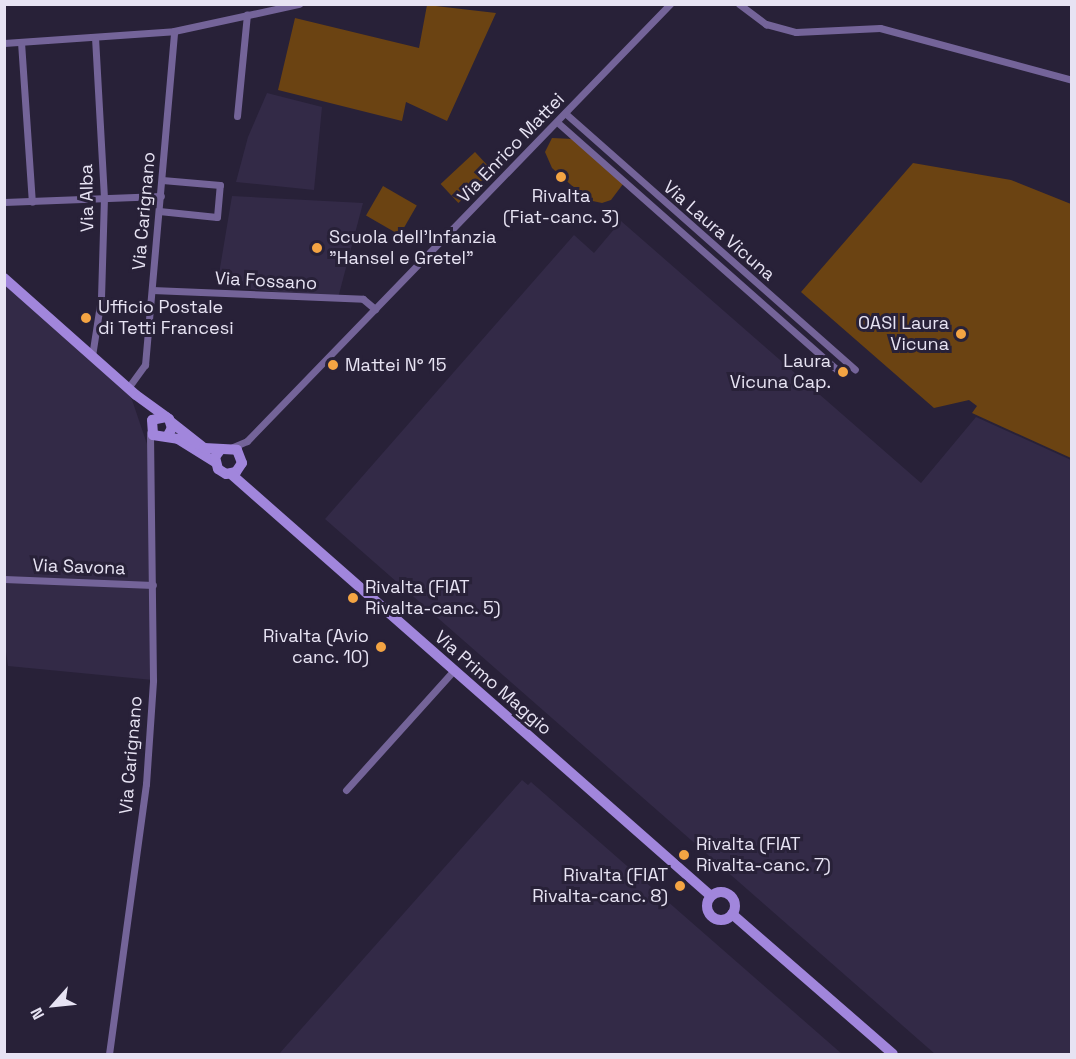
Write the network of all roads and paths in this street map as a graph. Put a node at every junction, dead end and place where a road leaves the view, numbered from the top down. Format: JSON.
{"nodes":[{"id":1,"x":299,"y":4,"type":"edge"},
{"id":2,"x":670,"y":4,"type":"edge"},
{"id":3,"x":739,"y":4,"type":"edge"},
{"id":4,"x":247,"y":14,"type":"junction"},
{"id":5,"x":174,"y":31,"type":"junction"},
{"id":6,"x":95,"y":39,"type":"junction"},
{"id":7,"x":21,"y":42,"type":"junction"},
{"id":8,"x":4,"y":43,"type":"edge"},
{"id":9,"x":1069,"y":79,"type":"dead end"},
{"id":10,"x":566,"y":113,"type":"junction"},
{"id":11,"x":237,"y":116,"type":"dead end"},
{"id":12,"x":557,"y":122,"type":"junction"},
{"id":13,"x":162,"y":180,"type":"junction"},
{"id":14,"x":161,"y":196,"type":"junction"},
{"id":15,"x":104,"y":198,"type":"junction"},
{"id":16,"x":4,"y":202,"type":"edge"},
{"id":17,"x":32,"y":202,"type":"junction"},
{"id":18,"x":159,"y":212,"type":"junction"},
{"id":19,"x":4,"y":278,"type":"edge"},
{"id":20,"x":152,"y":290,"type":"junction"},
{"id":21,"x":375,"y":309,"type":"junction"},
{"id":22,"x":92,"y":356,"type":"junction"},
{"id":23,"x":836,"y":369,"type":"dead end"},
{"id":24,"x":855,"y":370,"type":"dead end"},
{"id":25,"x":132,"y":392,"type":"junction"},
{"id":26,"x":168,"y":419,"type":"junction"},
{"id":27,"x":150,"y":426,"type":"junction"},
{"id":28,"x":167,"y":437,"type":"junction"},
{"id":29,"x":248,"y":441,"type":"junction"},
{"id":30,"x":233,"y":447,"type":"junction"},
{"id":31,"x":220,"y":450,"type":"junction"},
{"id":32,"x":151,"y":456,"type":"junction"},
{"id":33,"x":215,"y":462,"type":"junction"},
{"id":34,"x":238,"y":467,"type":"junction"},
{"id":35,"x":4,"y":579,"type":"edge"},
{"id":36,"x":153,"y":585,"type":"junction"},
{"id":37,"x":453,"y":671,"type":"junction"},
{"id":38,"x":346,"y":790,"type":"dead end"},
{"id":39,"x":711,"y":896,"type":"junction"},
{"id":40,"x":732,"y":914,"type":"junction"},
{"id":41,"x":109,"y":1054,"type":"edge"},
{"id":42,"x":893,"y":1054,"type":"edge"}],
"edges":[{"from":1,"to":4,"type":"street"},
{"from":2,"to":10,"type":"street","name":"Via Enrico Mattei"},
{"from":3,"to":9,"type":"street"},
{"from":4,"to":5,"type":"street"},
{"from":4,"to":11,"type":"street"},
{"from":5,"to":6,"type":"street"},
{"from":5,"to":13,"type":"street","name":"Via Carignano"},
{"from":6,"to":7,"type":"street"},
{"from":6,"to":15,"type":"street","name":"Via Alba"},
{"from":7,"to":8,"type":"street"},
{"from":7,"to":17,"type":"street"},
{"from":10,"to":12,"type":"street","name":"Via Enrico Mattei"},
{"from":10,"to":24,"type":"street","name":"Via Laura Vicuna"},
{"from":12,"to":21,"type":"street","name":"Via Enrico Mattei"},
{"from":12,"to":23,"type":"street","name":"Via Laura Vicuna"},
{"from":13,"to":14,"type":"street","name":"Via Carignano"},
{"from":13,"to":18,"type":"street"},
{"from":14,"to":15,"type":"street"},
{"from":14,"to":18,"type":"street","name":"Via Carignano"},
{"from":15,"to":17,"type":"street"},
{"from":15,"to":22,"type":"street","name":"Via Alba"},
{"from":16,"to":17,"type":"street"},
{"from":18,"to":20,"type":"street","name":"Via Carignano"},
{"from":19,"to":22,"type":"main road"},
{"from":20,"to":21,"type":"street","name":"Via Fossano"},
{"from":20,"to":25,"type":"street","name":"Via Carignano"},
{"from":21,"to":29,"type":"street","name":"Via Enrico Mattei"},
{"from":22,"to":25,"type":"main road"},
{"from":25,"to":26,"type":"main road"},
{"from":25,"to":27,"type":"main road"},
{"from":26,"to":27,"type":"main road"},
{"from":26,"to":28,"type":"main road"},
{"from":26,"to":31,"type":"main road"},
{"from":27,"to":28,"type":"main road"},
{"from":27,"to":32,"type":"street","name":"Via Carignano"},
{"from":28,"to":32,"type":"street"},
{"from":28,"to":33,"type":"main road"},
{"from":29,"to":30,"type":"street","name":"Via Enrico Mattei"},
{"from":29,"to":34,"type":"street","name":"Via Enrico Mattei"},
{"from":30,"to":31,"type":"main road"},
{"from":30,"to":34,"type":"main road"},
{"from":31,"to":33,"type":"main road"},
{"from":32,"to":36,"type":"street","name":"Via Carignano"},
{"from":33,"to":34,"type":"main road"},
{"from":34,"to":37,"type":"main road","name":"Via Primo Maggio"},
{"from":35,"to":36,"type":"street","name":"Via Savona"},
{"from":36,"to":41,"type":"street","name":"Via Carignano"},
{"from":37,"to":38,"type":"street"},
{"from":37,"to":39,"type":"main road","name":"Via Primo Maggio"},
{"from":39,"to":40,"type":"main road"},
{"from":39,"to":40,"type":"main road"},
{"from":40,"to":42,"type":"main road"}]}
